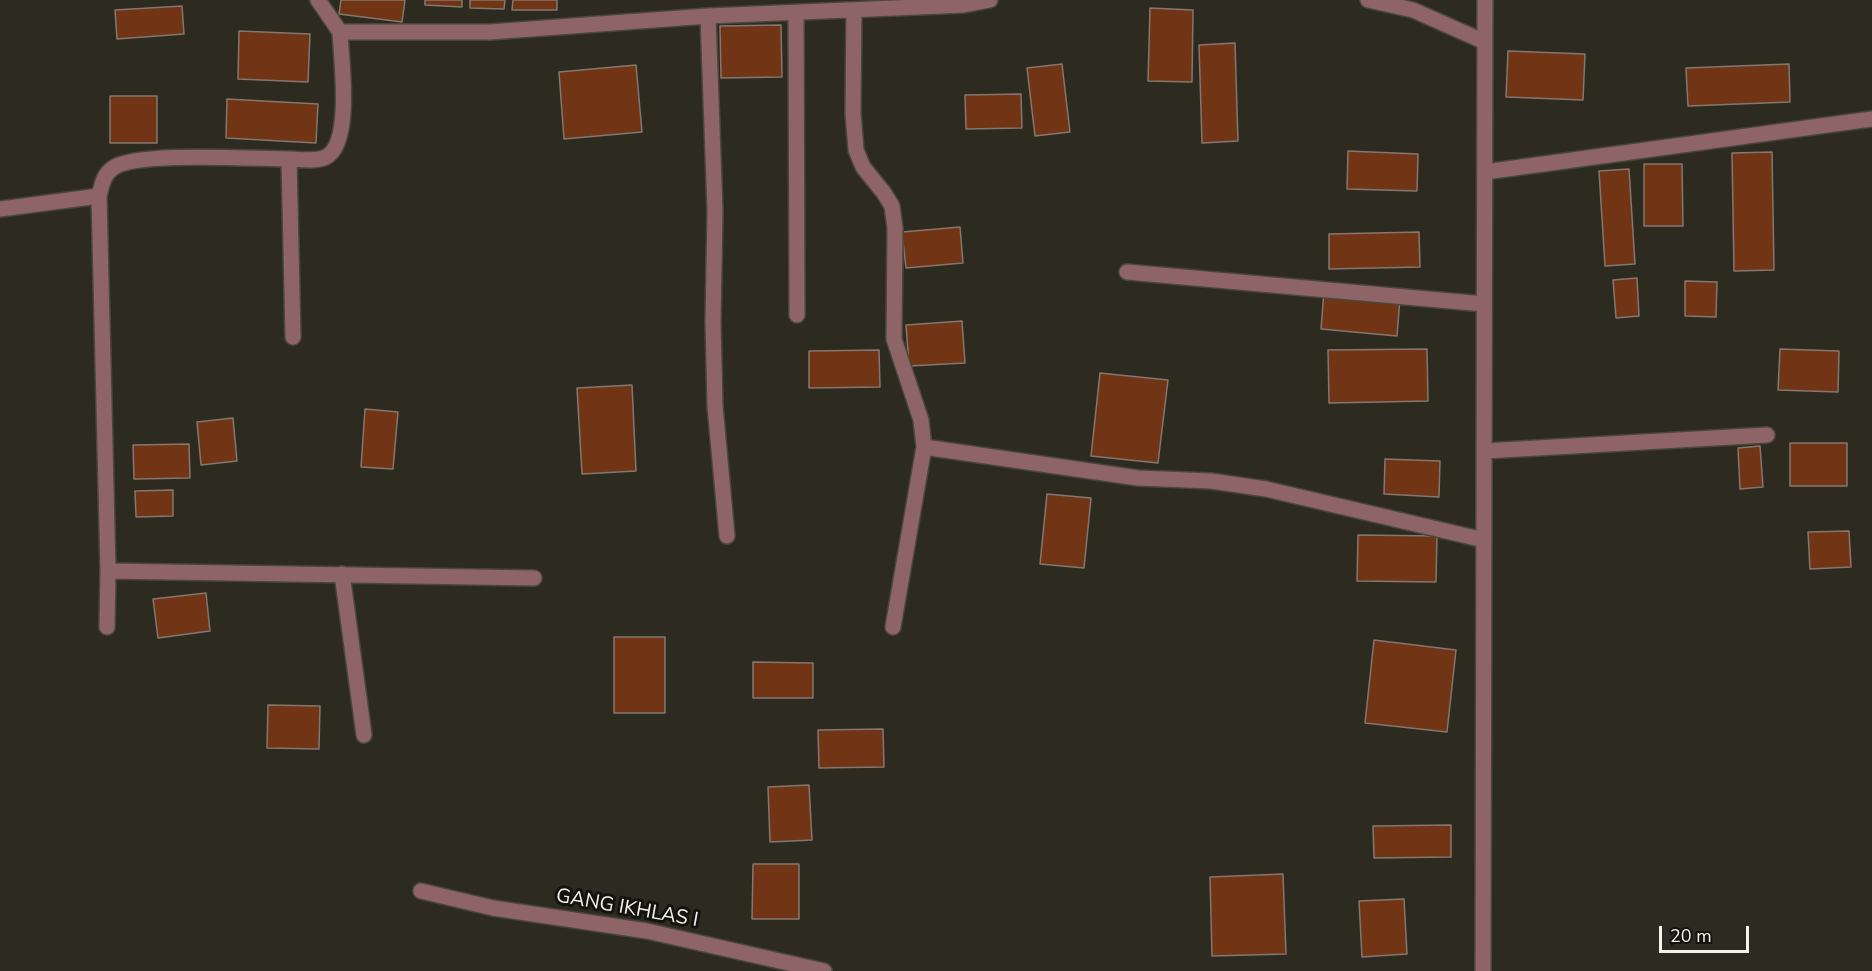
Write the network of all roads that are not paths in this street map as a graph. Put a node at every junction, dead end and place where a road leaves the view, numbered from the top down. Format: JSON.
{"nodes":[{"id":1,"x":318,"y":0,"type":"edge"},
{"id":2,"x":990,"y":0,"type":"edge"},
{"id":3,"x":1368,"y":0,"type":"edge"},
{"id":4,"x":1485,"y":0,"type":"edge"},
{"id":5,"x":854,"y":10,"type":"junction"},
{"id":6,"x":796,"y":13,"type":"junction"},
{"id":7,"x":708,"y":16,"type":"junction"},
{"id":8,"x":340,"y":32,"type":"junction"},
{"id":9,"x":1485,"y":42,"type":"junction"},
{"id":10,"x":1872,"y":119,"type":"edge"},
{"id":11,"x":1872,"y":134,"type":"edge"},
{"id":12,"x":289,"y":159,"type":"junction"},
{"id":13,"x":1485,"y":172,"type":"junction"},
{"id":14,"x":99,"y":196,"type":"junction"},
{"id":15,"x":0,"y":209,"type":"edge"},
{"id":16,"x":1126,"y":272,"type":"dead end"},
{"id":17,"x":1484,"y":304,"type":"junction"},
{"id":18,"x":797,"y":315,"type":"dead end"},
{"id":19,"x":293,"y":337,"type":"dead end"},
{"id":20,"x":1767,"y":435,"type":"dead end"},
{"id":21,"x":924,"y":447,"type":"junction"},
{"id":22,"x":1484,"y":451,"type":"junction"},
{"id":23,"x":727,"y":536,"type":"dead end"},
{"id":24,"x":1484,"y":540,"type":"junction"},
{"id":25,"x":108,"y":571,"type":"junction"},
{"id":26,"x":342,"y":574,"type":"junction"},
{"id":27,"x":534,"y":578,"type":"dead end"},
{"id":28,"x":107,"y":627,"type":"dead end"},
{"id":29,"x":893,"y":627,"type":"dead end"},
{"id":30,"x":364,"y":735,"type":"dead end"},
{"id":31,"x":421,"y":891,"type":"dead end"},
{"id":32,"x":824,"y":971,"type":"edge"},
{"id":33,"x":1483,"y":971,"type":"edge"}],
"edges":[{"from":1,"to":8,"type":"street"},
{"from":2,"to":5,"type":"street"},
{"from":3,"to":9,"type":"street"},
{"from":4,"to":9,"type":"street"},
{"from":5,"to":6,"type":"street"},
{"from":5,"to":21,"type":"street"},
{"from":6,"to":7,"type":"street"},
{"from":6,"to":18,"type":"street"},
{"from":7,"to":8,"type":"street"},
{"from":7,"to":23,"type":"street"},
{"from":8,"to":12,"type":"street"},
{"from":9,"to":13,"type":"street"},
{"from":10,"to":11,"type":"street"},
{"from":10,"to":13,"type":"street"},
{"from":12,"to":14,"type":"street"},
{"from":12,"to":19,"type":"street"},
{"from":13,"to":17,"type":"street"},
{"from":14,"to":15,"type":"street"},
{"from":14,"to":25,"type":"street"},
{"from":16,"to":17,"type":"street"},
{"from":17,"to":22,"type":"street"},
{"from":20,"to":22,"type":"street"},
{"from":21,"to":24,"type":"street"},
{"from":21,"to":29,"type":"street"},
{"from":22,"to":24,"type":"street"},
{"from":24,"to":33,"type":"street"},
{"from":25,"to":26,"type":"street"},
{"from":25,"to":28,"type":"street"},
{"from":26,"to":27,"type":"street"},
{"from":26,"to":30,"type":"street"},
{"from":31,"to":32,"type":"street","name":"GANG IKHLAS I"}]}
